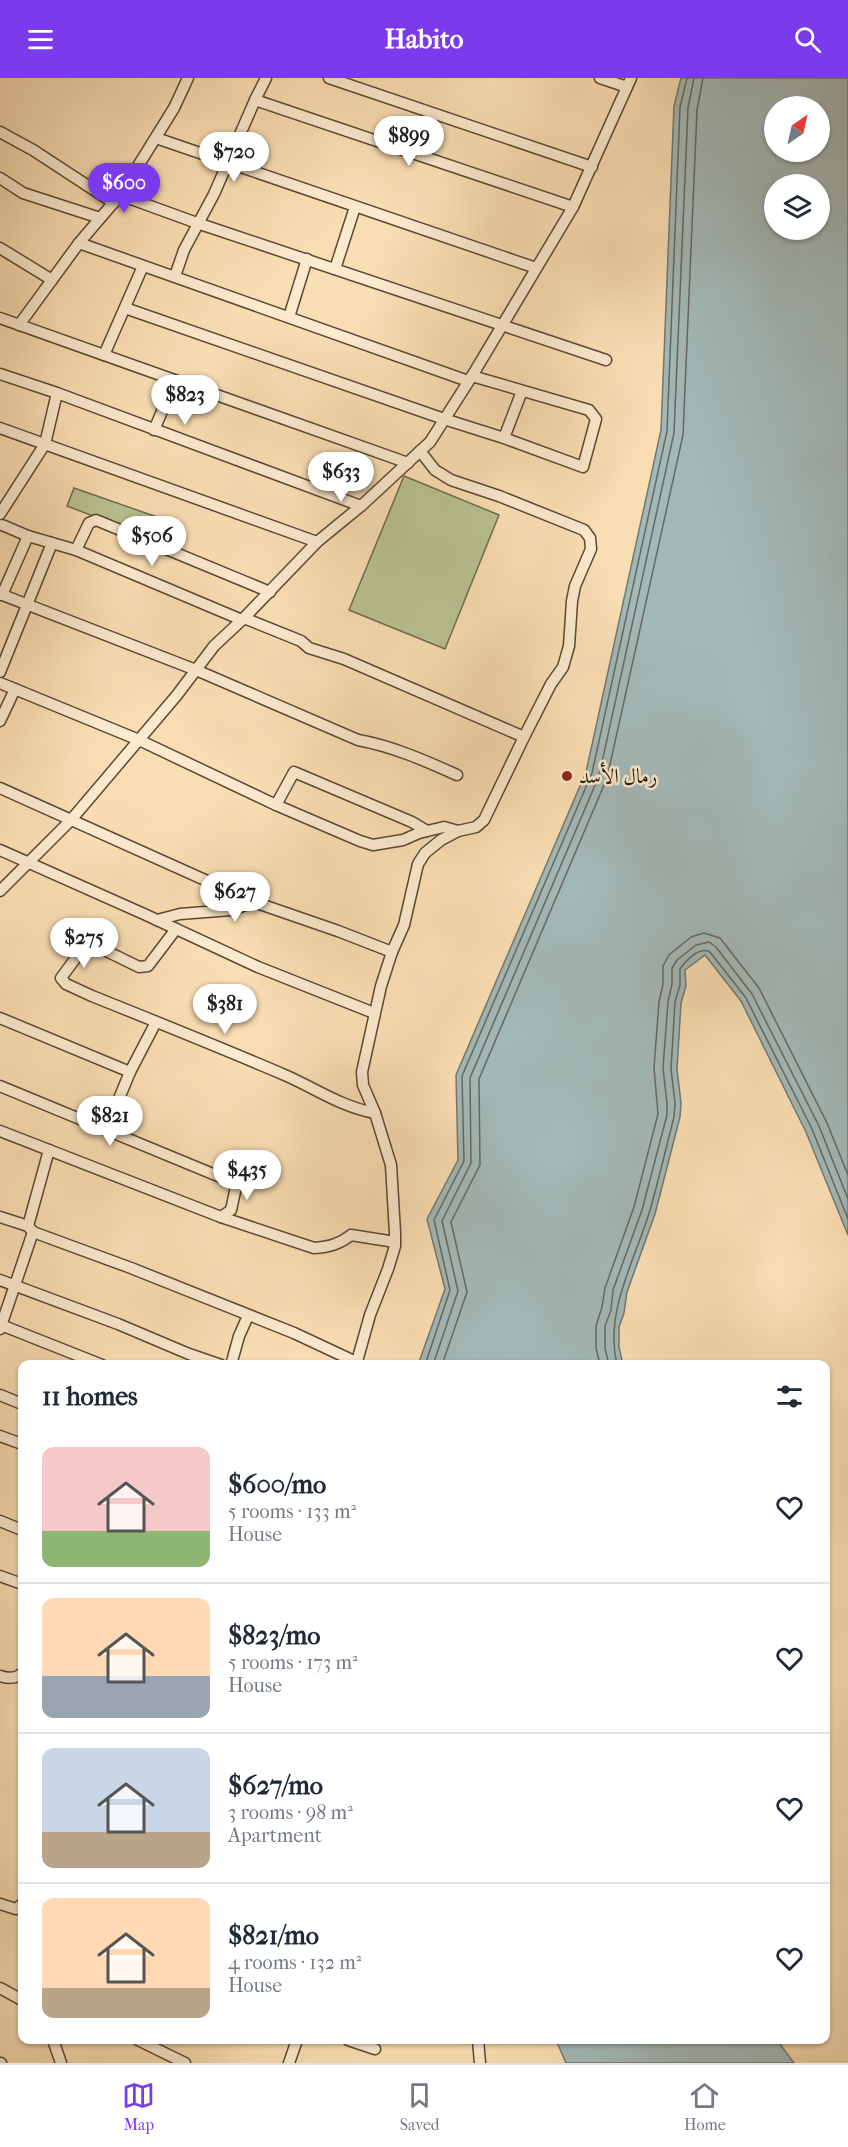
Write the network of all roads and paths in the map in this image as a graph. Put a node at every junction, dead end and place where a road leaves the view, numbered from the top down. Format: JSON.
{"nodes":[{"id":1,"x":266,"y":78,"type":"edge"},
{"id":2,"x":329,"y":78,"type":"edge"},
{"id":3,"x":600,"y":78,"type":"edge"},
{"id":4,"x":186,"y":79,"type":"edge"},
{"id":5,"x":629,"y":82,"type":"edge"},
{"id":6,"x":255,"y":100,"type":"junction"},
{"id":7,"x":0,"y":132,"type":"edge"},
{"id":8,"x":156,"y":138,"type":"junction"},
{"id":9,"x":227,"y":162,"type":"junction"},
{"id":10,"x":592,"y":167,"type":"junction"},
{"id":11,"x":0,"y":178,"type":"edge"},
{"id":12,"x":117,"y":199,"type":"junction"},
{"id":13,"x":355,"y":207,"type":"junction"},
{"id":14,"x":573,"y":207,"type":"junction"},
{"id":15,"x":100,"y":218,"type":"junction"},
{"id":16,"x":197,"y":223,"type":"junction"},
{"id":17,"x":80,"y":243,"type":"junction"},
{"id":18,"x":0,"y":248,"type":"edge"},
{"id":19,"x":307,"y":259,"type":"junction"},
{"id":20,"x":143,"y":266,"type":"junction"},
{"id":21,"x":334,"y":268,"type":"junction"},
{"id":22,"x":536,"y":268,"type":"junction"},
{"id":23,"x":175,"y":276,"type":"junction"},
{"id":24,"x":52,"y":280,"type":"junction"},
{"id":25,"x":125,"y":308,"type":"junction"},
{"id":26,"x":289,"y":317,"type":"junction"},
{"id":27,"x":0,"y":318,"type":"edge"},
{"id":28,"x":19,"y":325,"type":"junction"},
{"id":29,"x":502,"y":326,"type":"junction"},
{"id":30,"x":104,"y":355,"type":"junction"},
{"id":31,"x":606,"y":360,"type":"dead end"},
{"id":32,"x":0,"y":374,"type":"edge"},
{"id":33,"x":470,"y":379,"type":"junction"},
{"id":34,"x":175,"y":381,"type":"junction"},
{"id":35,"x":522,"y":391,"type":"junction"},
{"id":36,"x":57,"y":393,"type":"junction"},
{"id":37,"x":444,"y":419,"type":"junction"},
{"id":38,"x":0,"y":428,"type":"edge"},
{"id":39,"x":154,"y":430,"type":"junction"},
{"id":40,"x":504,"y":438,"type":"junction"},
{"id":41,"x":45,"y":444,"type":"junction"},
{"id":42,"x":420,"y":452,"type":"junction"},
{"id":43,"x":408,"y":463,"type":"junction"},
{"id":44,"x":0,"y":493,"type":"edge"},
{"id":45,"x":11,"y":498,"type":"junction"},
{"id":46,"x":361,"y":506,"type":"junction"},
{"id":47,"x":1,"y":522,"type":"edge"},
{"id":48,"x":28,"y":536,"type":"junction"},
{"id":49,"x":317,"y":542,"type":"junction"},
{"id":50,"x":52,"y":543,"type":"junction"},
{"id":51,"x":76,"y":550,"type":"junction"},
{"id":52,"x":270,"y":592,"type":"junction"},
{"id":53,"x":1,"y":595,"type":"edge"},
{"id":54,"x":27,"y":605,"type":"junction"},
{"id":55,"x":243,"y":619,"type":"junction"},
{"id":56,"x":196,"y":670,"type":"junction"},
{"id":57,"x":0,"y":672,"type":"edge"},
{"id":58,"x":0,"y":683,"type":"edge"},
{"id":59,"x":15,"y":689,"type":"junction"},
{"id":60,"x":0,"y":721,"type":"edge"},
{"id":61,"x":524,"y":737,"type":"junction"},
{"id":62,"x":139,"y":740,"type":"junction"},
{"id":63,"x":457,"y":775,"type":"dead end"},
{"id":64,"x":0,"y":788,"type":"edge"},
{"id":65,"x":276,"y":805,"type":"junction"},
{"id":66,"x":71,"y":820,"type":"junction"},
{"id":67,"x":427,"y":831,"type":"junction"},
{"id":68,"x":458,"y":831,"type":"junction"},
{"id":69,"x":0,"y":850,"type":"edge"},
{"id":70,"x":29,"y":864,"type":"junction"},
{"id":71,"x":0,"y":891,"type":"edge"},
{"id":72,"x":254,"y":902,"type":"junction"},
{"id":73,"x":157,"y":920,"type":"junction"},
{"id":74,"x":176,"y":929,"type":"junction"},
{"id":75,"x":392,"y":952,"type":"junction"},
{"id":76,"x":374,"y":1013,"type":"junction"},
{"id":77,"x":0,"y":1018,"type":"edge"},
{"id":78,"x":156,"y":1022,"type":"junction"},
{"id":79,"x":130,"y":1072,"type":"junction"},
{"id":80,"x":0,"y":1086,"type":"edge"},
{"id":81,"x":375,"y":1113,"type":"junction"},
{"id":82,"x":106,"y":1130,"type":"junction"},
{"id":83,"x":0,"y":1131,"type":"edge"},
{"id":84,"x":49,"y":1150,"type":"junction"},
{"id":85,"x":0,"y":1217,"type":"edge"},
{"id":86,"x":221,"y":1217,"type":"junction"},
{"id":87,"x":30,"y":1229,"type":"junction"},
{"id":88,"x":395,"y":1242,"type":"junction"},
{"id":89,"x":0,"y":1280,"type":"edge"},
{"id":90,"x":15,"y":1286,"type":"junction"},
{"id":91,"x":248,"y":1316,"type":"junction"},
{"id":92,"x":1,"y":1327,"type":"edge"},
{"id":93,"x":89,"y":1360,"type":"edge"},
{"id":94,"x":207,"y":1360,"type":"edge"},
{"id":95,"x":232,"y":1360,"type":"edge"},
{"id":96,"x":348,"y":1360,"type":"edge"},
{"id":97,"x":357,"y":1360,"type":"edge"},
{"id":98,"x":0,"y":1395,"type":"edge"},
{"id":99,"x":18,"y":1402,"type":"edge"},
{"id":100,"x":0,"y":1436,"type":"edge"},
{"id":101,"x":18,"y":1443,"type":"edge"},
{"id":102,"x":0,"y":1521,"type":"edge"},
{"id":103,"x":18,"y":1528,"type":"edge"},
{"id":104,"x":0,"y":1576,"type":"edge"},
{"id":105,"x":18,"y":1583,"type":"edge"},
{"id":106,"x":0,"y":1676,"type":"edge"},
{"id":107,"x":18,"y":1677,"type":"edge"},
{"id":108,"x":0,"y":1904,"type":"edge"},
{"id":109,"x":18,"y":1907,"type":"edge"},
{"id":110,"x":0,"y":1988,"type":"edge"},
{"id":111,"x":18,"y":1998,"type":"edge"},
{"id":112,"x":55,"y":2044,"type":"edge"},
{"id":113,"x":147,"y":2044,"type":"edge"},
{"id":114,"x":296,"y":2044,"type":"edge"},
{"id":115,"x":360,"y":2044,"type":"edge"},
{"id":116,"x":478,"y":2044,"type":"edge"},
{"id":117,"x":375,"y":2049,"type":"dead end"},
{"id":118,"x":62,"y":2063,"type":"edge"},
{"id":119,"x":185,"y":2063,"type":"edge"},
{"id":120,"x":290,"y":2063,"type":"edge"},
{"id":121,"x":480,"y":2063,"type":"edge"}],
"edges":[{"from":1,"to":6,"type":"street"},
{"from":2,"to":10,"type":"street"},
{"from":3,"to":5,"type":"street"},
{"from":4,"to":8,"type":"street"},
{"from":5,"to":10,"type":"street"},
{"from":6,"to":9,"type":"street"},
{"from":6,"to":14,"type":"street"},
{"from":7,"to":12,"type":"street"},
{"from":8,"to":9,"type":"street"},
{"from":8,"to":12,"type":"street"},
{"from":9,"to":13,"type":"street"},
{"from":9,"to":16,"type":"street"},
{"from":10,"to":14,"type":"street"},
{"from":11,"to":15,"type":"street"},
{"from":12,"to":15,"type":"street"},
{"from":12,"to":16,"type":"street"},
{"from":13,"to":21,"type":"street"},
{"from":13,"to":22,"type":"street"},
{"from":14,"to":22,"type":"street"},
{"from":15,"to":17,"type":"street"},
{"from":16,"to":19,"type":"street"},
{"from":16,"to":23,"type":"street"},
{"from":17,"to":20,"type":"street"},
{"from":17,"to":24,"type":"street"},
{"from":18,"to":24,"type":"street"},
{"from":19,"to":21,"type":"street"},
{"from":19,"to":26,"type":"street"},
{"from":20,"to":23,"type":"street"},
{"from":20,"to":25,"type":"street"},
{"from":21,"to":29,"type":"street"},
{"from":22,"to":29,"type":"street"},
{"from":23,"to":26,"type":"street"},
{"from":24,"to":28,"type":"street"},
{"from":25,"to":30,"type":"street"},
{"from":25,"to":37,"type":"street"},
{"from":26,"to":33,"type":"street"},
{"from":27,"to":28,"type":"street"},
{"from":28,"to":30,"type":"street"},
{"from":29,"to":31,"type":"street"},
{"from":29,"to":33,"type":"street"},
{"from":30,"to":34,"type":"street"},
{"from":32,"to":36,"type":"street"},
{"from":33,"to":35,"type":"street"},
{"from":33,"to":37,"type":"street"},
{"from":34,"to":39,"type":"street"},
{"from":34,"to":43,"type":"street"},
{"from":35,"to":40,"type":"street"},
{"from":35,"to":40,"type":"street"},
{"from":36,"to":39,"type":"street"},
{"from":36,"to":41,"type":"street"},
{"from":37,"to":40,"type":"street"},
{"from":37,"to":42,"type":"street"},
{"from":38,"to":41,"type":"street"},
{"from":39,"to":46,"type":"street"},
{"from":41,"to":45,"type":"street"},
{"from":41,"to":49,"type":"street"},
{"from":42,"to":43,"type":"street"},
{"from":42,"to":61,"type":"street"},
{"from":43,"to":46,"type":"street"},
{"from":44,"to":45,"type":"street"},
{"from":45,"to":47,"type":"street"},
{"from":46,"to":49,"type":"street"},
{"from":47,"to":48,"type":"street"},
{"from":48,"to":50,"type":"street"},
{"from":48,"to":53,"type":"street"},
{"from":49,"to":52,"type":"street"},
{"from":50,"to":51,"type":"street"},
{"from":50,"to":54,"type":"street"},
{"from":51,"to":52,"type":"street"},
{"from":51,"to":55,"type":"street"},
{"from":52,"to":55,"type":"street"},
{"from":53,"to":54,"type":"street"},
{"from":54,"to":56,"type":"street"},
{"from":54,"to":57,"type":"street"},
{"from":55,"to":56,"type":"street"},
{"from":55,"to":61,"type":"street"},
{"from":56,"to":62,"type":"street"},
{"from":56,"to":63,"type":"street"},
{"from":58,"to":59,"type":"street"},
{"from":59,"to":60,"type":"street"},
{"from":59,"to":62,"type":"street"},
{"from":61,"to":68,"type":"street"},
{"from":62,"to":65,"type":"street"},
{"from":62,"to":66,"type":"street"},
{"from":64,"to":66,"type":"street"},
{"from":65,"to":67,"type":"street"},
{"from":65,"to":67,"type":"street"},
{"from":66,"to":70,"type":"street"},
{"from":66,"to":72,"type":"street"},
{"from":67,"to":68,"type":"street"},
{"from":68,"to":75,"type":"street"},
{"from":69,"to":70,"type":"street"},
{"from":70,"to":71,"type":"street"},
{"from":70,"to":73,"type":"street"},
{"from":72,"to":73,"type":"street"},
{"from":72,"to":75,"type":"street"},
{"from":73,"to":74,"type":"street"},
{"from":74,"to":76,"type":"street"},
{"from":74,"to":78,"type":"street"},
{"from":75,"to":76,"type":"street"},
{"from":76,"to":81,"type":"street"},
{"from":77,"to":79,"type":"street"},
{"from":78,"to":79,"type":"street"},
{"from":78,"to":81,"type":"street"},
{"from":79,"to":82,"type":"street"},
{"from":80,"to":82,"type":"street"},
{"from":81,"to":88,"type":"street"},
{"from":82,"to":86,"type":"street"},
{"from":83,"to":84,"type":"street"},
{"from":84,"to":86,"type":"street"},
{"from":84,"to":87,"type":"street"},
{"from":85,"to":87,"type":"street"},
{"from":86,"to":88,"type":"street"},
{"from":87,"to":90,"type":"street"},
{"from":87,"to":91,"type":"street"},
{"from":88,"to":97,"type":"street"},
{"from":89,"to":90,"type":"street"},
{"from":90,"to":92,"type":"street"},
{"from":90,"to":94,"type":"street"},
{"from":91,"to":95,"type":"street"},
{"from":91,"to":96,"type":"street"},
{"from":92,"to":93,"type":"street"},
{"from":98,"to":99,"type":"street"},
{"from":100,"to":101,"type":"street"},
{"from":102,"to":103,"type":"street"},
{"from":104,"to":105,"type":"street"},
{"from":106,"to":107,"type":"street"},
{"from":108,"to":109,"type":"street"},
{"from":110,"to":111,"type":"street"},
{"from":112,"to":118,"type":"street"},
{"from":113,"to":119,"type":"street"},
{"from":114,"to":120,"type":"street"},
{"from":115,"to":117,"type":"street"},
{"from":116,"to":121,"type":"street"}]}
